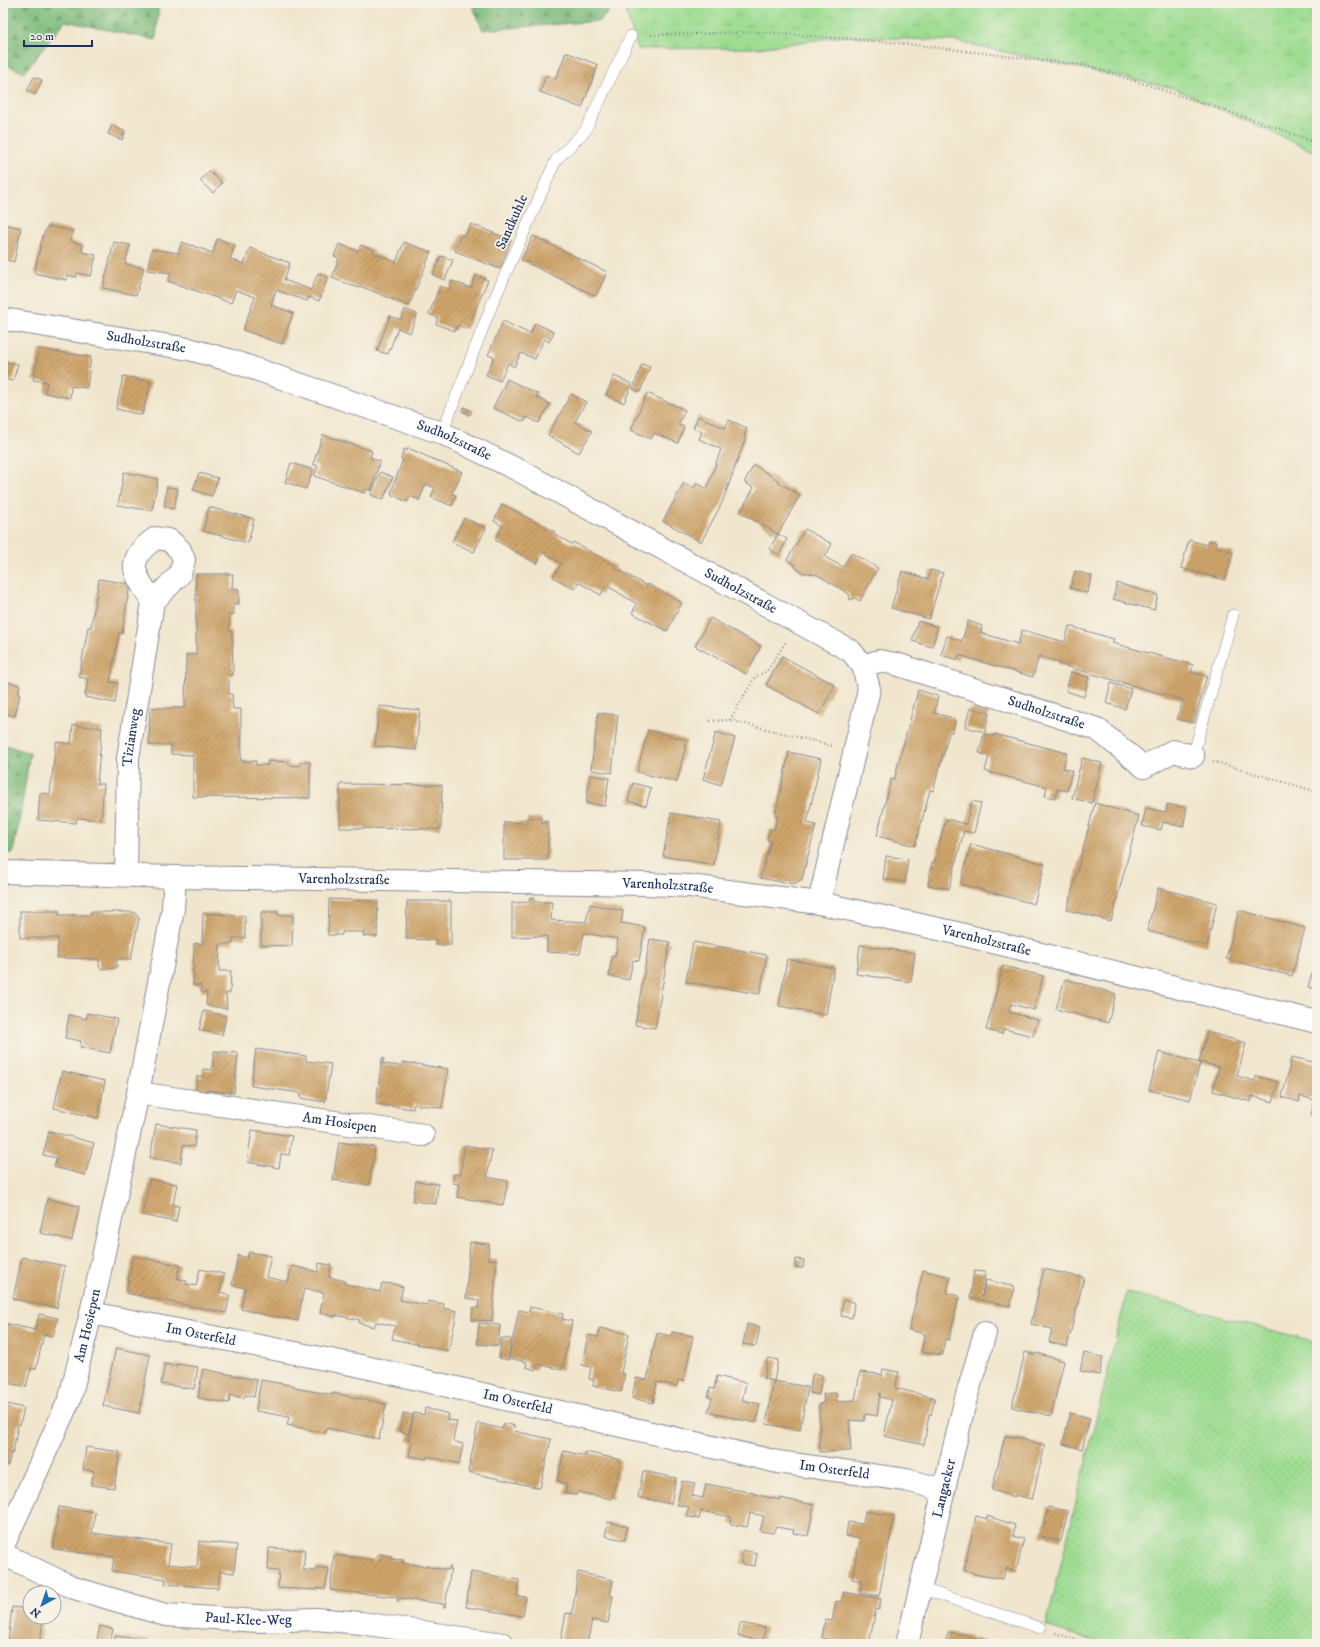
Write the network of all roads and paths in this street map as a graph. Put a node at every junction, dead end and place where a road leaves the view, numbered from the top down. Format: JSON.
{"nodes":[{"id":1,"x":631,"y":36,"type":"joint"},
{"id":2,"x":1317,"y":144,"type":"edge"},
{"id":3,"x":3,"y":318,"type":"edge"},
{"id":4,"x":442,"y":433,"type":"junction"},
{"id":5,"x":153,"y":602,"type":"dead end"},
{"id":6,"x":1233,"y":615,"type":"dead end"},
{"id":7,"x":798,"y":623,"type":"junction"},
{"id":8,"x":864,"y":666,"type":"junction"},
{"id":9,"x":730,"y":720,"type":"junction"},
{"id":10,"x":710,"y":721,"type":"dead end"},
{"id":11,"x":855,"y":751,"type":"junction"},
{"id":12,"x":1193,"y":756,"type":"junction"},
{"id":13,"x":1317,"y":792,"type":"edge"},
{"id":14,"x":3,"y":872,"type":"edge"},
{"id":15,"x":126,"y":875,"type":"junction"},
{"id":16,"x":175,"y":877,"type":"junction"},
{"id":17,"x":820,"y":903,"type":"junction"},
{"id":18,"x":1317,"y":1022,"type":"edge"},
{"id":19,"x":138,"y":1093,"type":"junction"},
{"id":20,"x":423,"y":1135,"type":"dead end"},
{"id":21,"x":91,"y":1313,"type":"junction"},
{"id":22,"x":985,"y":1333,"type":"dead end"},
{"id":23,"x":944,"y":1490,"type":"junction"},
{"id":24,"x":3,"y":1546,"type":"edge"},
{"id":25,"x":3,"y":1554,"type":"edge"},
{"id":26,"x":920,"y":1588,"type":"junction"},
{"id":27,"x":1040,"y":1628,"type":"joint"},
{"id":28,"x":503,"y":1644,"type":"edge"},
{"id":29,"x":907,"y":1644,"type":"edge"},
{"id":30,"x":1091,"y":1644,"type":"edge"}],
"edges":[{"from":1,"to":2,"type":"path"},
{"from":1,"to":4,"type":"lane","name":"Sandkuhle"},
{"from":3,"to":4,"type":"street","name":"Sudholzstraße"},
{"from":4,"to":7,"type":"street","name":"Sudholzstraße"},
{"from":5,"to":15,"type":"street","name":"Tizianweg"},
{"from":6,"to":12,"type":"lane"},
{"from":7,"to":8,"type":"street","name":"Sudholzstraße"},
{"from":7,"to":9,"type":"path"},
{"from":8,"to":11,"type":"street","name":"Sudholzstraße"},
{"from":8,"to":12,"type":"street","name":"Sudholzstraße"},
{"from":9,"to":10,"type":"path"},
{"from":9,"to":11,"type":"path"},
{"from":11,"to":17,"type":"street","name":"Sudholzstraße"},
{"from":12,"to":13,"type":"path"},
{"from":14,"to":15,"type":"street","name":"Varenholzstraße"},
{"from":15,"to":16,"type":"street","name":"Varenholzstraße"},
{"from":16,"to":17,"type":"street","name":"Varenholzstraße"},
{"from":16,"to":19,"type":"street","name":"Am Hosiepen"},
{"from":17,"to":18,"type":"street","name":"Varenholzstraße"},
{"from":19,"to":20,"type":"street","name":"Am Hosiepen"},
{"from":19,"to":21,"type":"street","name":"Am Hosiepen"},
{"from":21,"to":23,"type":"street","name":"Im Osterfeld"},
{"from":21,"to":24,"type":"street","name":"Am Hosiepen"},
{"from":22,"to":23,"type":"street","name":"Langacker"},
{"from":23,"to":26,"type":"street","name":"Langacker"},
{"from":25,"to":28,"type":"street","name":"Paul-Klee-Weg"},
{"from":26,"to":27,"type":"lane"},
{"from":26,"to":29,"type":"street","name":"Langacker"},
{"from":27,"to":30,"type":"path"}]}
